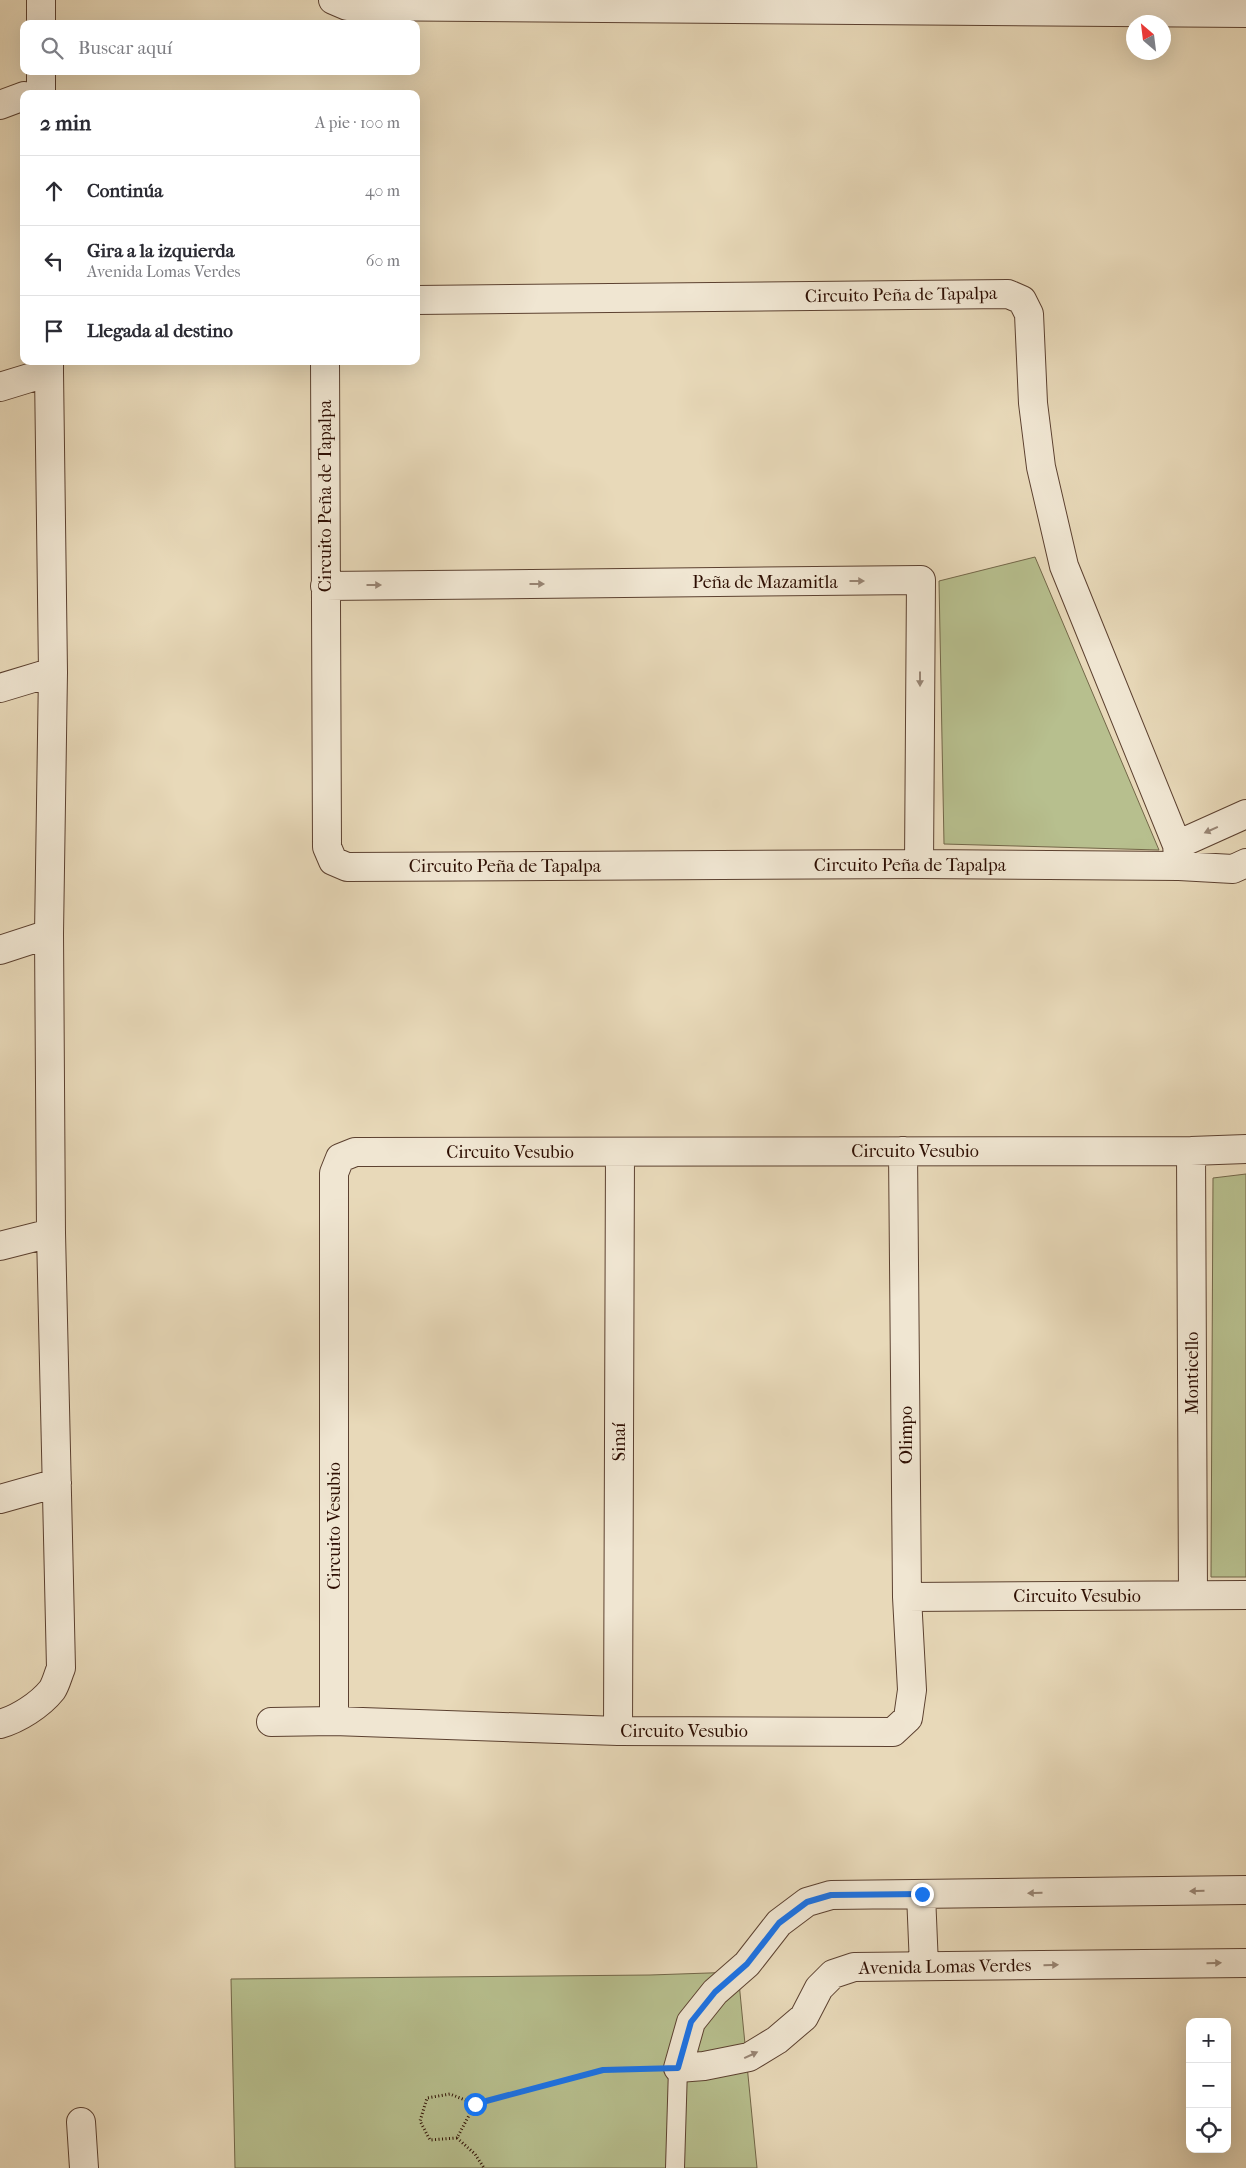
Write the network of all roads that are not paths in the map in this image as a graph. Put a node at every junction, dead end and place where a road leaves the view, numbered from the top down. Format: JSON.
{"nodes":[{"id":1,"x":41,"y":0,"type":"edge"},
{"id":2,"x":333,"y":0,"type":"edge"},
{"id":3,"x":813,"y":4,"type":"edge"},
{"id":4,"x":1033,"y":6,"type":"edge"},
{"id":5,"x":1246,"y":13,"type":"edge"},
{"id":6,"x":41,"y":20,"type":"edge"},
{"id":7,"x":20,"y":96,"type":"edge"},
{"id":8,"x":0,"y":105,"type":"edge"},
{"id":9,"x":420,"y":300,"type":"edge"},
{"id":10,"x":325,"y":365,"type":"edge"},
{"id":11,"x":49,"y":366,"type":"edge"},
{"id":12,"x":0,"y":387,"type":"edge"},
{"id":13,"x":325,"y":586,"type":"junction"},
{"id":14,"x":53,"y":672,"type":"junction"},
{"id":15,"x":0,"y":688,"type":"edge"},
{"id":16,"x":1246,"y":814,"type":"edge"},
{"id":17,"x":1178,"y":856,"type":"junction"},
{"id":18,"x":1246,"y":863,"type":"edge"},
{"id":19,"x":919,"y":864,"type":"junction"},
{"id":20,"x":49,"y":934,"type":"junction"},
{"id":21,"x":0,"y":950,"type":"edge"},
{"id":22,"x":1246,"y":1149,"type":"edge"},
{"id":23,"x":903,"y":1151,"type":"junction"},
{"id":24,"x":1191,"y":1151,"type":"junction"},
{"id":25,"x":620,"y":1152,"type":"junction"},
{"id":26,"x":51,"y":1233,"type":"junction"},
{"id":27,"x":0,"y":1246,"type":"edge"},
{"id":28,"x":57,"y":1484,"type":"junction"},
{"id":29,"x":0,"y":1499,"type":"edge"},
{"id":30,"x":1194,"y":1595,"type":"junction"},
{"id":31,"x":1246,"y":1595,"type":"edge"},
{"id":32,"x":907,"y":1597,"type":"junction"},
{"id":33,"x":908,"y":1718,"type":"joint"},
{"id":34,"x":334,"y":1721,"type":"junction"},
{"id":35,"x":271,"y":1722,"type":"dead end"},
{"id":36,"x":0,"y":1724,"type":"edge"},
{"id":37,"x":618,"y":1731,"type":"junction"},
{"id":38,"x":1246,"y":1890,"type":"edge"},
{"id":39,"x":922,"y":1894,"type":"junction"},
{"id":40,"x":1246,"y":1963,"type":"edge"},
{"id":41,"x":924,"y":1966,"type":"junction"},
{"id":42,"x":678,"y":2068,"type":"junction"},
{"id":43,"x":82,"y":2122,"type":"dead end"},
{"id":44,"x":84,"y":2168,"type":"edge"},
{"id":45,"x":675,"y":2168,"type":"edge"}],
"edges":[{"from":1,"to":6,"type":"street"},
{"from":2,"to":3,"type":"street"},
{"from":3,"to":4,"type":"street"},
{"from":4,"to":5,"type":"street"},
{"from":7,"to":8,"type":"street"},
{"from":9,"to":17,"type":"street","name":"Circuito Peña de Tapalpa"},
{"from":10,"to":13,"type":"street","name":"Circuito Peña de Tapalpa"},
{"from":11,"to":12,"type":"street"},
{"from":11,"to":14,"type":"street"},
{"from":13,"to":19,"type":"street","name":"Circuito Peña de Tapalpa"},
{"from":13,"to":19,"type":"street","name":"Peña de Mazamitla","one_way":true},
{"from":14,"to":15,"type":"street"},
{"from":14,"to":20,"type":"street"},
{"from":16,"to":17,"type":"street","name":"Circuito Peña de Tapalpa","one_way":true},
{"from":17,"to":18,"type":"street","name":"Circuito Peña de Tapalpa"},
{"from":17,"to":19,"type":"street","name":"Circuito Peña de Tapalpa"},
{"from":20,"to":21,"type":"street"},
{"from":20,"to":26,"type":"street"},
{"from":22,"to":24,"type":"street","name":"Circuito Vesubio"},
{"from":23,"to":24,"type":"street","name":"Circuito Vesubio"},
{"from":23,"to":25,"type":"street","name":"Circuito Vesubio"},
{"from":23,"to":32,"type":"street","name":"Olimpo"},
{"from":24,"to":30,"type":"street","name":"Monticello"},
{"from":25,"to":34,"type":"street","name":"Circuito Vesubio"},
{"from":25,"to":37,"type":"street","name":"Sinaí"},
{"from":26,"to":27,"type":"street"},
{"from":26,"to":28,"type":"street"},
{"from":28,"to":29,"type":"street"},
{"from":28,"to":36,"type":"street"},
{"from":30,"to":31,"type":"street","name":"Circuito Vesubio"},
{"from":30,"to":32,"type":"street","name":"Circuito Vesubio"},
{"from":32,"to":33,"type":"street","name":"Olimpo"},
{"from":33,"to":37,"type":"street","name":"Circuito Vesubio"},
{"from":34,"to":35,"type":"street","name":"Circuito Vesubio"},
{"from":34,"to":37,"type":"street","name":"Circuito Vesubio"},
{"from":38,"to":39,"type":"street","one_way":true},
{"from":39,"to":41,"type":"street"},
{"from":39,"to":42,"type":"street"},
{"from":41,"to":40,"type":"street","name":"Avenida Lomas Verdes","one_way":true},
{"from":42,"to":41,"type":"street","name":"Avenida Lomas Verdes","one_way":true},
{"from":42,"to":45,"type":"lane"},
{"from":43,"to":44,"type":"street"}]}
